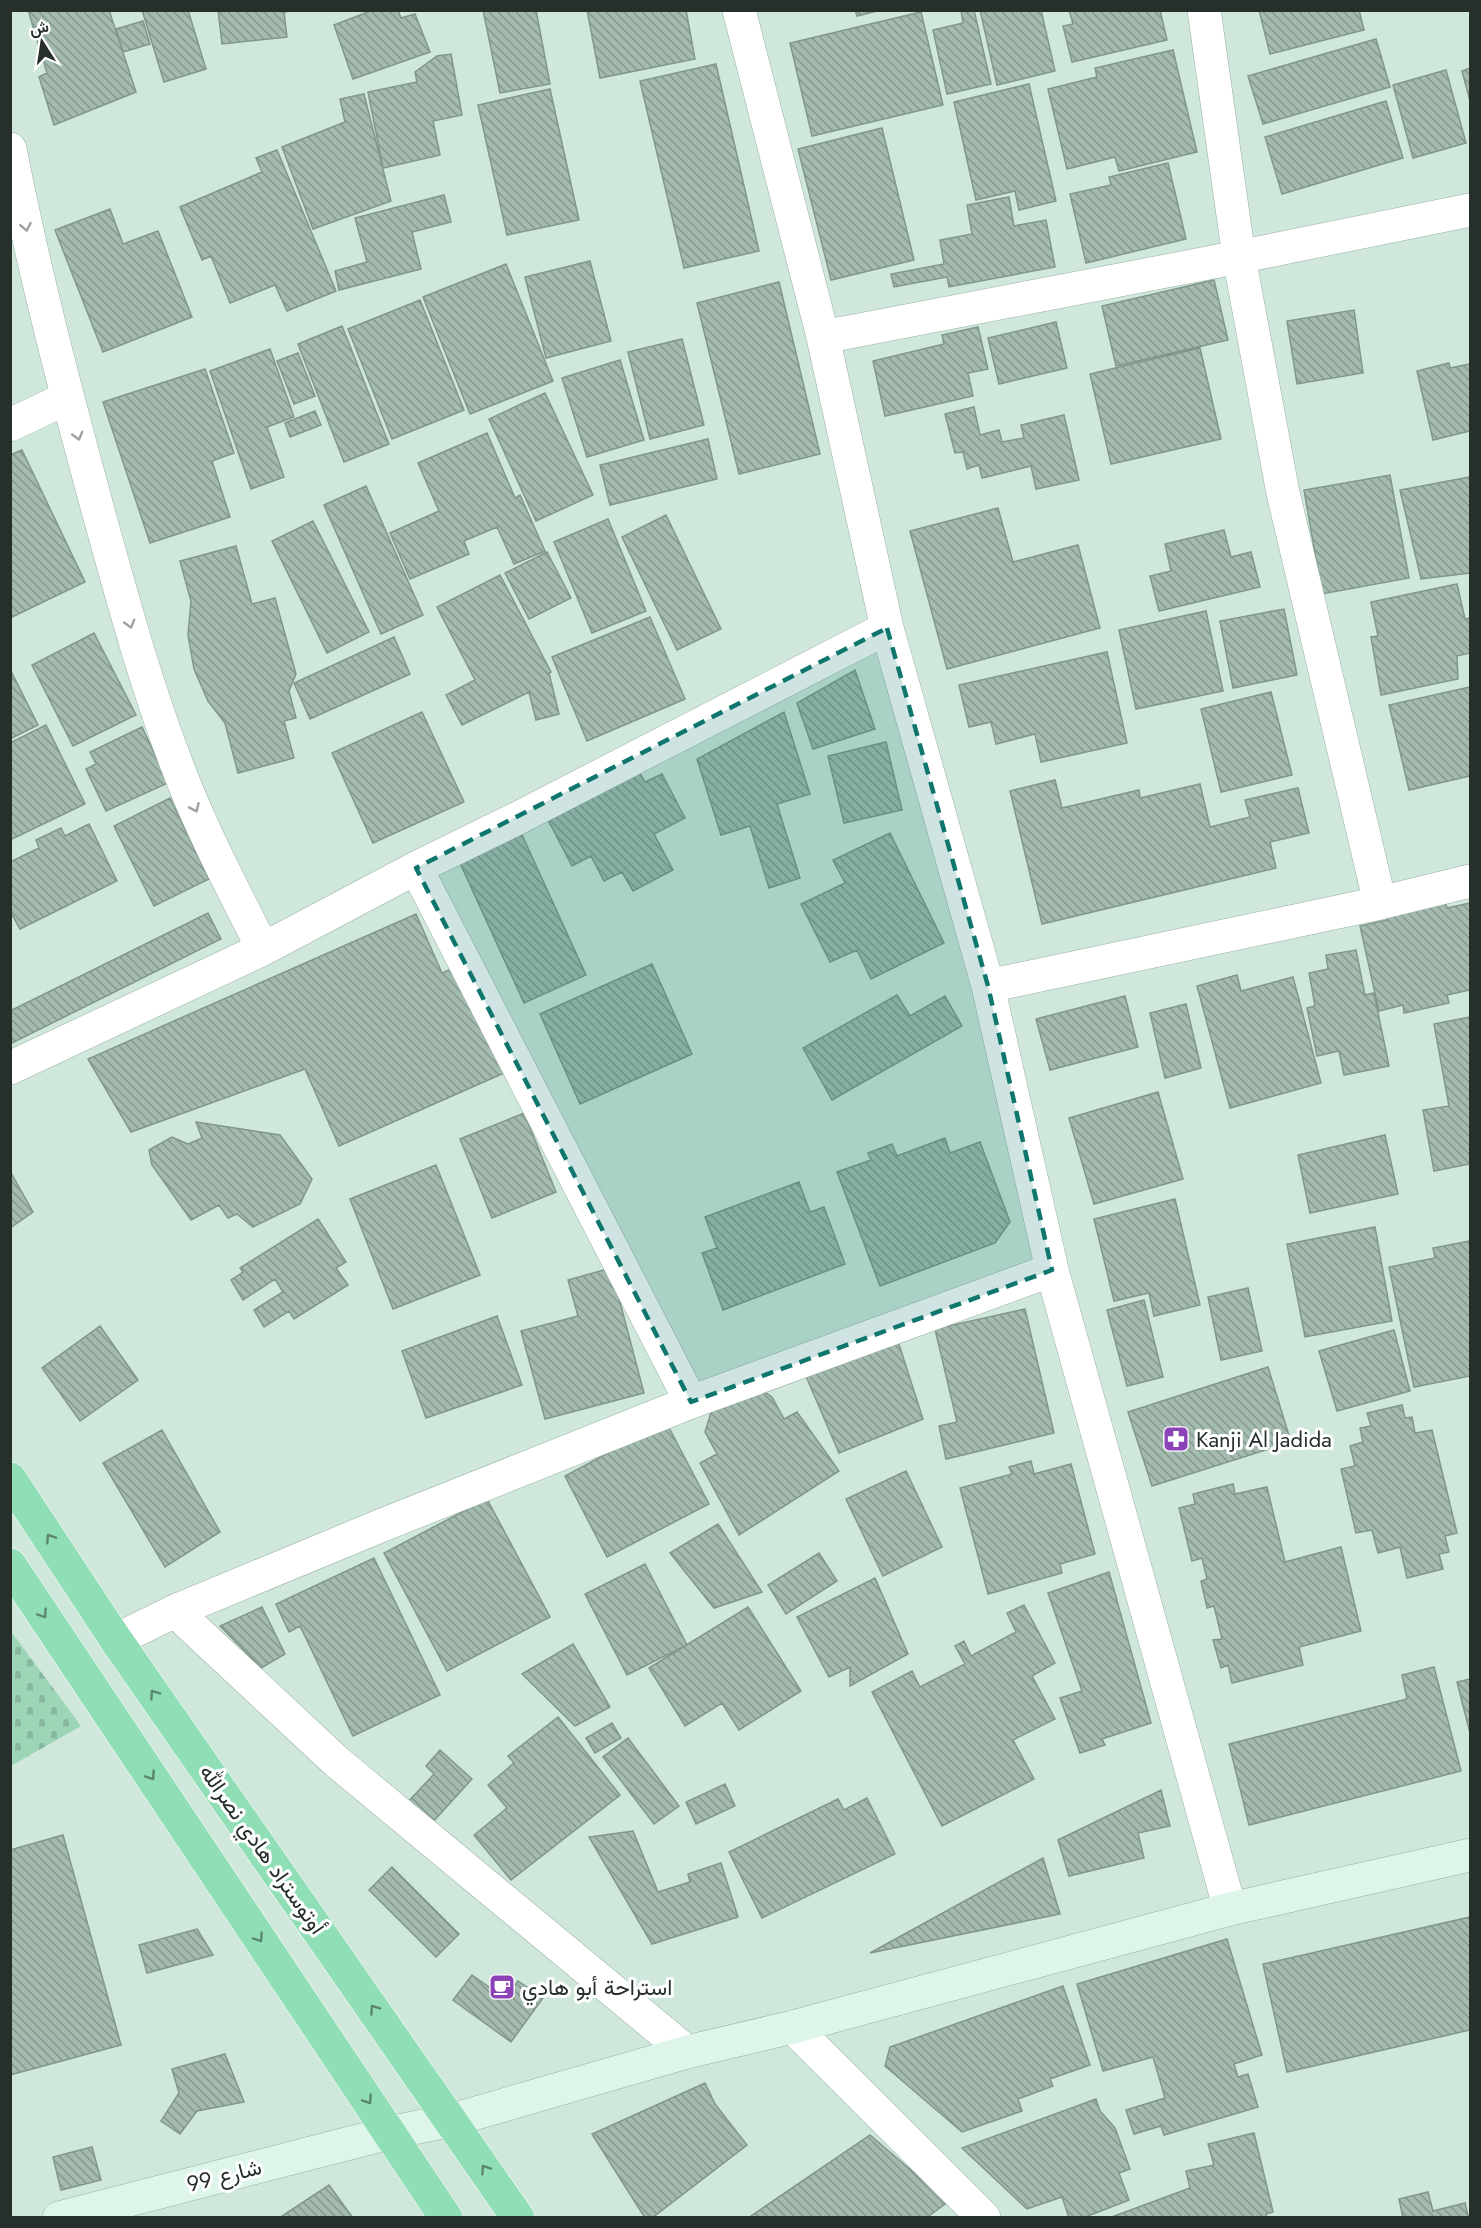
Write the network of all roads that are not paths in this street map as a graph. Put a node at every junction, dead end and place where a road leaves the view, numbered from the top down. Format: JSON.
{"nodes":[{"id":1,"x":739,"y":10,"type":"edge"},
{"id":2,"x":1204,"y":10,"type":"edge"},
{"id":3,"x":10,"y":149,"type":"edge"},
{"id":4,"x":1470,"y":210,"type":"edge"},
{"id":5,"x":1239,"y":257,"type":"junction"},
{"id":6,"x":824,"y":337,"type":"junction"},
{"id":7,"x":67,"y":398,"type":"junction"},
{"id":8,"x":10,"y":425,"type":"edge"},
{"id":9,"x":886,"y":628,"type":"junction"},
{"id":10,"x":416,"y":868,"type":"junction"},
{"id":11,"x":1470,"y":881,"type":"edge"},
{"id":12,"x":1380,"y":903,"type":"junction"},
{"id":13,"x":263,"y":949,"type":"junction"},
{"id":14,"x":988,"y":986,"type":"junction"},
{"id":15,"x":10,"y":1068,"type":"edge"},
{"id":16,"x":1052,"y":1270,"type":"junction"},
{"id":17,"x":691,"y":1402,"type":"junction"},
{"id":18,"x":10,"y":1479,"type":"edge"},
{"id":19,"x":10,"y":1565,"type":"edge"},
{"id":20,"x":175,"y":1611,"type":"junction"},
{"id":21,"x":116,"y":1640,"type":"junction"},
{"id":22,"x":1470,"y":1855,"type":"edge"},
{"id":23,"x":1230,"y":1910,"type":"junction"},
{"id":24,"x":793,"y":2027,"type":"junction"},
{"id":25,"x":687,"y":2052,"type":"junction"},
{"id":26,"x":452,"y":2120,"type":"junction"},
{"id":27,"x":389,"y":2133,"type":"junction"},
{"id":28,"x":59,"y":2217,"type":"edge"},
{"id":29,"x":446,"y":2217,"type":"edge"},
{"id":30,"x":518,"y":2217,"type":"edge"},
{"id":31,"x":984,"y":2217,"type":"edge"}],
"edges":[{"from":1,"to":6,"type":"street"},
{"from":2,"to":5,"type":"street"},
{"from":3,"to":7,"type":"street","one_way":true},
{"from":4,"to":5,"type":"street"},
{"from":5,"to":6,"type":"street"},
{"from":5,"to":12,"type":"street"},
{"from":6,"to":9,"type":"street"},
{"from":7,"to":8,"type":"street"},
{"from":7,"to":13,"type":"street","one_way":true},
{"from":9,"to":10,"type":"street"},
{"from":9,"to":14,"type":"street"},
{"from":10,"to":13,"type":"street"},
{"from":10,"to":17,"type":"street"},
{"from":11,"to":12,"type":"street"},
{"from":12,"to":14,"type":"street"},
{"from":13,"to":15,"type":"street"},
{"from":14,"to":16,"type":"street"},
{"from":16,"to":17,"type":"street"},
{"from":16,"to":23,"type":"street"},
{"from":17,"to":20,"type":"street"},
{"from":21,"to":18,"type":"highway","name":"أوتوستراد هادي نصرالله","one_way":true},
{"from":19,"to":27,"type":"highway","one_way":true},
{"from":20,"to":21,"type":"street"},
{"from":20,"to":25,"type":"street"},
{"from":26,"to":21,"type":"highway","name":"أوتوستراد هادي نصرالله","one_way":true},
{"from":22,"to":23,"type":"street","name":"شارع 99"},
{"from":23,"to":24,"type":"street","name":"شارع 99"},
{"from":24,"to":25,"type":"street","name":"شارع 99"},
{"from":24,"to":31,"type":"street"},
{"from":25,"to":26,"type":"street","name":"شارع 99"},
{"from":26,"to":27,"type":"street","name":"شارع 99"},
{"from":30,"to":26,"type":"highway","name":"أوتوستراد هادي نصرالله","one_way":true},
{"from":27,"to":28,"type":"street","name":"شارع 99"},
{"from":27,"to":29,"type":"highway"}]}
